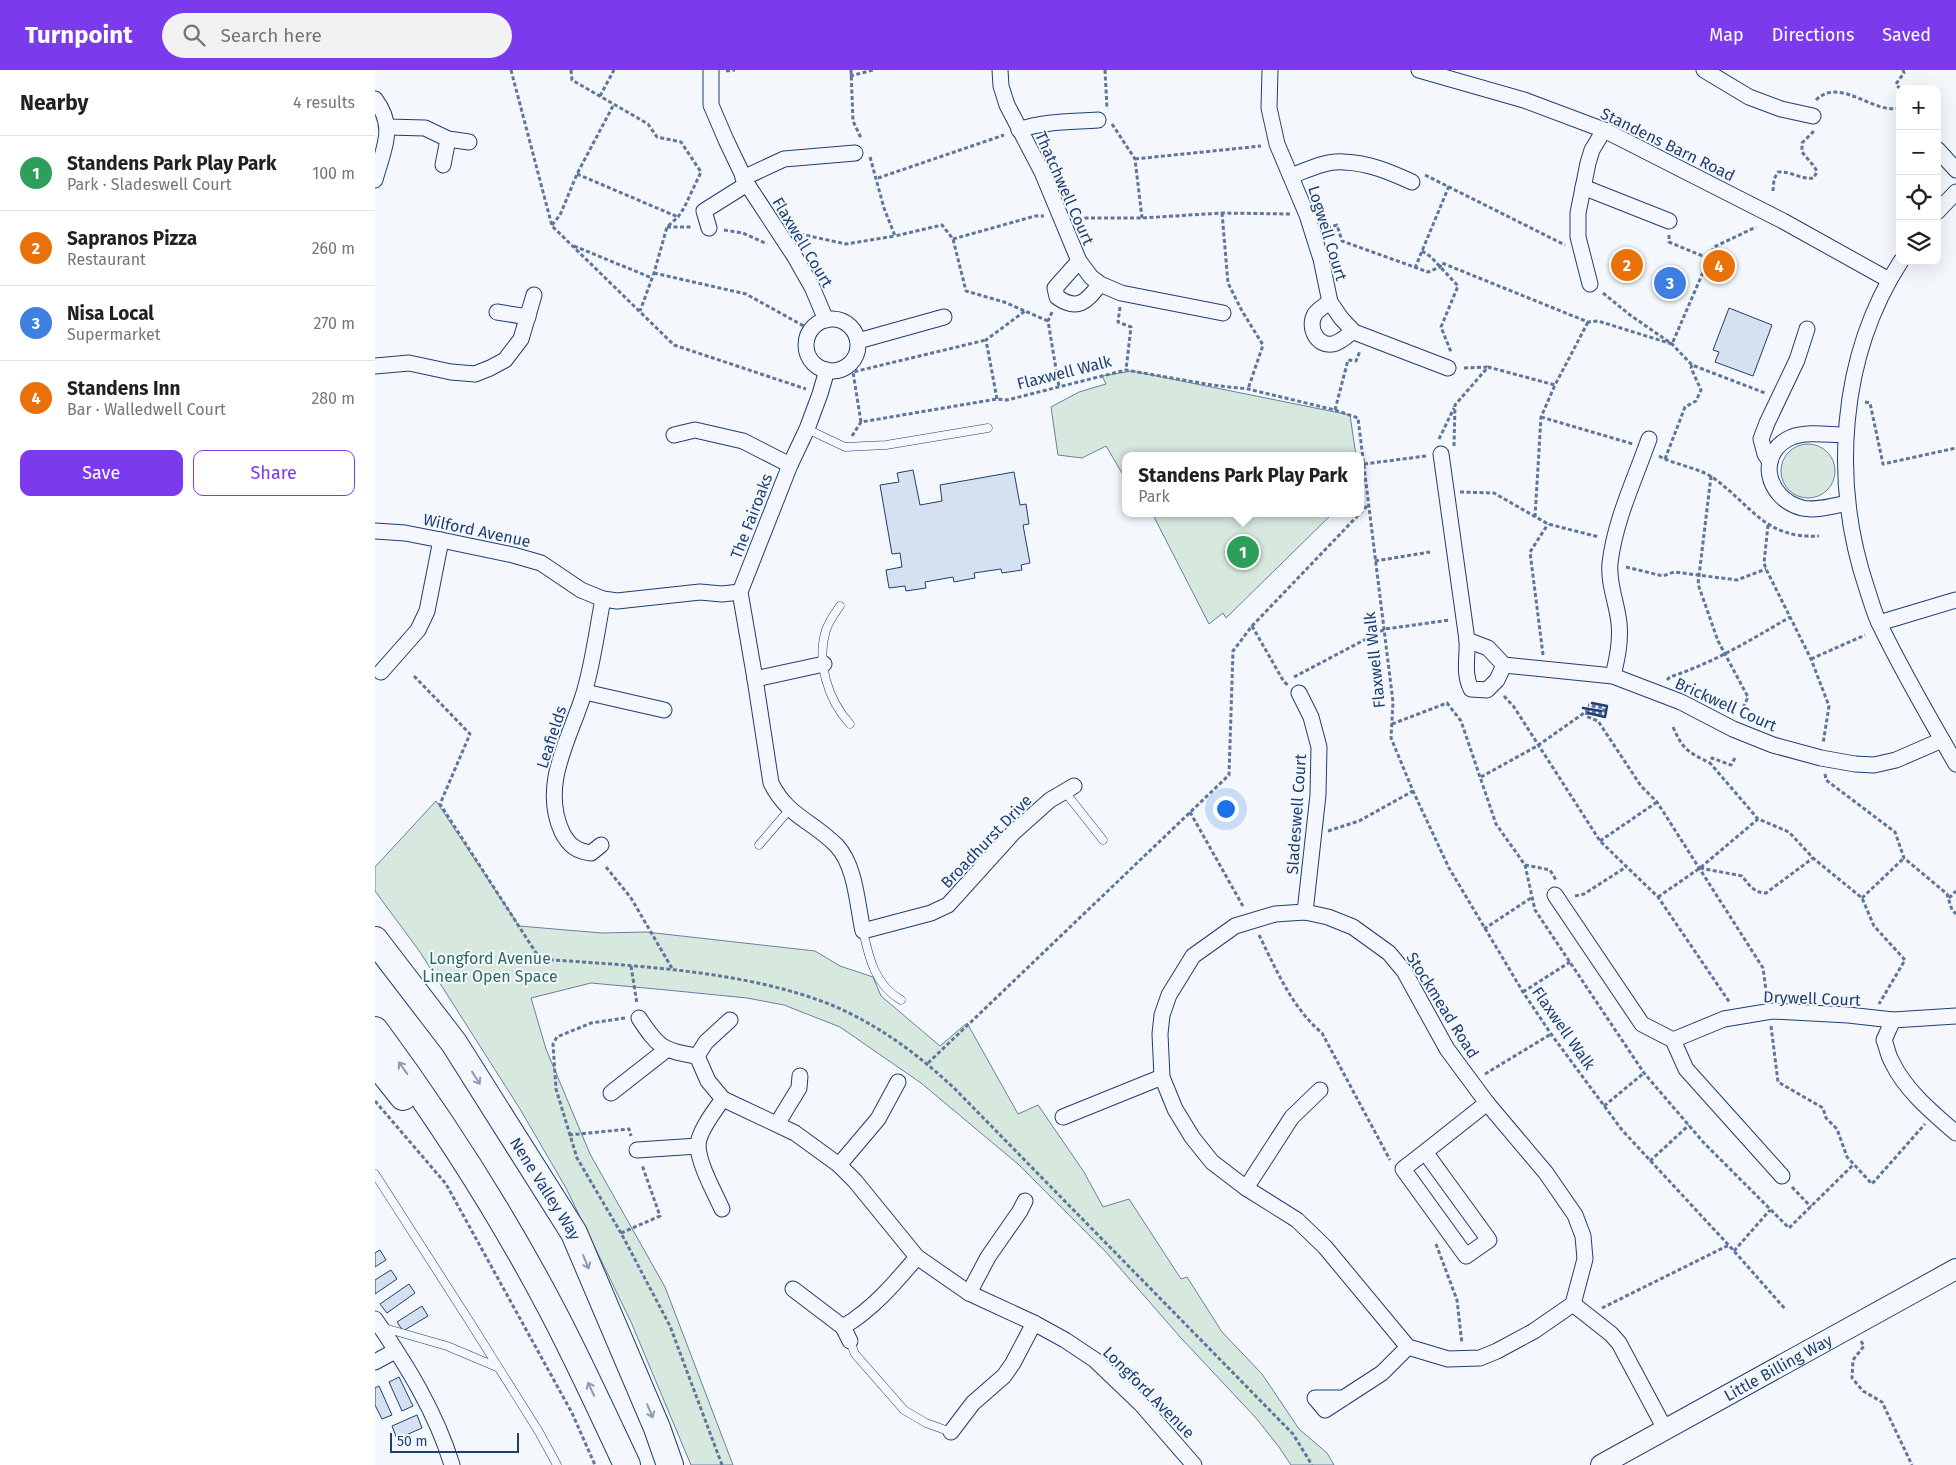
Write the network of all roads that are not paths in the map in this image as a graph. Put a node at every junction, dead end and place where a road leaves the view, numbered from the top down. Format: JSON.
{"nodes":[{"id":1,"x":711,"y":70,"type":"edge"},
{"id":2,"x":1000,"y":70,"type":"edge"},
{"id":3,"x":1270,"y":70,"type":"edge"},
{"id":4,"x":1704,"y":70,"type":"edge"},
{"id":5,"x":1427,"y":71,"type":"edge"},
{"id":6,"x":375,"y":99,"type":"edge"},
{"id":7,"x":1813,"y":116,"type":"road end"},
{"id":8,"x":1105,"y":117,"type":"road end"},
{"id":9,"x":388,"y":127,"type":"junction"},
{"id":10,"x":1019,"y":130,"type":"junction"},
{"id":11,"x":1604,"y":130,"type":"junction"},
{"id":12,"x":448,"y":139,"type":"junction"},
{"id":13,"x":469,"y":142,"type":"dead end"},
{"id":14,"x":862,"y":149,"type":"road end"},
{"id":15,"x":1941,"y":153,"type":"edge"},
{"id":16,"x":443,"y":165,"type":"dead end"},
{"id":17,"x":1956,"y":170,"type":"edge"},
{"id":18,"x":1291,"y":176,"type":"junction"},
{"id":19,"x":375,"y":180,"type":"edge"},
{"id":20,"x":745,"y":181,"type":"junction"},
{"id":21,"x":1412,"y":182,"type":"road end"},
{"id":22,"x":1583,"y":187,"type":"junction"},
{"id":23,"x":1956,"y":192,"type":"edge"},
{"id":24,"x":1941,"y":208,"type":"edge"},
{"id":25,"x":1669,"y":221,"type":"road end"},
{"id":26,"x":709,"y":228,"type":"road end"},
{"id":27,"x":1079,"y":261,"type":"junction"},
{"id":28,"x":1898,"y":265,"type":"edge"},
{"id":29,"x":1889,"y":280,"type":"junction"},
{"id":30,"x":1100,"y":284,"type":"junction"},
{"id":31,"x":1590,"y":284,"type":"road end"},
{"id":32,"x":534,"y":295,"type":"dead end"},
{"id":33,"x":1330,"y":302,"type":"junction"},
{"id":34,"x":497,"y":312,"type":"dead end"},
{"id":35,"x":1223,"y":313,"type":"dead end"},
{"id":36,"x":528,"y":317,"type":"junction"},
{"id":37,"x":944,"y":317,"type":"dead end"},
{"id":38,"x":826,"y":320,"type":"junction"},
{"id":39,"x":1807,"y":329,"type":"dead end"},
{"id":40,"x":1359,"y":334,"type":"junction"},
{"id":41,"x":858,"y":341,"type":"junction"},
{"id":42,"x":1451,"y":364,"type":"road end"},
{"id":43,"x":375,"y":366,"type":"edge"},
{"id":44,"x":827,"y":370,"type":"junction"},
{"id":45,"x":988,"y":428,"type":"dead end"},
{"id":46,"x":807,"y":429,"type":"junction"},
{"id":47,"x":674,"y":435,"type":"dead end"},
{"id":48,"x":1846,"y":435,"type":"junction"},
{"id":49,"x":1647,"y":443,"type":"road end"},
{"id":50,"x":1436,"y":455,"type":"road end"},
{"id":51,"x":1771,"y":462,"type":"junction"},
{"id":52,"x":790,"y":465,"type":"junction"},
{"id":53,"x":1847,"y":503,"type":"junction"},
{"id":54,"x":375,"y":531,"type":"edge"},
{"id":55,"x":441,"y":540,"type":"junction"},
{"id":56,"x":740,"y":592,"type":"junction"},
{"id":57,"x":603,"y":599,"type":"junction"},
{"id":58,"x":1956,"y":600,"type":"edge"},
{"id":59,"x":840,"y":606,"type":"dead end"},
{"id":60,"x":1879,"y":624,"type":"junction"},
{"id":61,"x":1467,"y":640,"type":"junction"},
{"id":62,"x":824,"y":664,"type":"junction"},
{"id":63,"x":1504,"y":665,"type":"junction"},
{"id":64,"x":381,"y":672,"type":"dead end"},
{"id":65,"x":1613,"y":676,"type":"junction"},
{"id":66,"x":755,"y":679,"type":"junction"},
{"id":67,"x":585,"y":692,"type":"junction"},
{"id":68,"x":1299,"y":693,"type":"road end"},
{"id":69,"x":664,"y":710,"type":"dead end"},
{"id":70,"x":851,"y":724,"type":"dead end"},
{"id":71,"x":1942,"y":740,"type":"junction"},
{"id":72,"x":1956,"y":764,"type":"edge"},
{"id":73,"x":1069,"y":789,"type":"joint"},
{"id":74,"x":789,"y":810,"type":"junction"},
{"id":75,"x":1103,"y":840,"type":"dead end"},
{"id":76,"x":601,"y":845,"type":"dead end"},
{"id":77,"x":759,"y":845,"type":"dead end"},
{"id":78,"x":1560,"y":891,"type":"road end"},
{"id":79,"x":1305,"y":912,"type":"junction"},
{"id":80,"x":863,"y":930,"type":"junction"},
{"id":81,"x":375,"y":934,"type":"edge"},
{"id":82,"x":375,"y":940,"type":"edge"},
{"id":83,"x":901,"y":1000,"type":"dead end"},
{"id":84,"x":1956,"y":1016,"type":"edge"},
{"id":85,"x":639,"y":1018,"type":"road end"},
{"id":86,"x":731,"y":1020,"type":"dead end"},
{"id":87,"x":1893,"y":1020,"type":"junction"},
{"id":88,"x":375,"y":1030,"type":"edge"},
{"id":89,"x":1673,"y":1040,"type":"junction"},
{"id":90,"x":454,"y":1043,"type":"junction"},
{"id":91,"x":666,"y":1050,"type":"junction"},
{"id":92,"x":697,"y":1056,"type":"junction"},
{"id":93,"x":375,"y":1062,"type":"edge"},
{"id":94,"x":800,"y":1076,"type":"dead end"},
{"id":95,"x":1162,"y":1077,"type":"junction"},
{"id":96,"x":898,"y":1082,"type":"dead end"},
{"id":97,"x":1320,"y":1090,"type":"dead end"},
{"id":98,"x":611,"y":1093,"type":"dead end"},
{"id":99,"x":723,"y":1099,"type":"junction"},
{"id":100,"x":1487,"y":1103,"type":"junction"},
{"id":101,"x":1063,"y":1118,"type":"dead end"},
{"id":102,"x":777,"y":1124,"type":"junction"},
{"id":103,"x":1956,"y":1132,"type":"edge"},
{"id":104,"x":698,"y":1146,"type":"junction"},
{"id":105,"x":637,"y":1150,"type":"road end"},
{"id":106,"x":1425,"y":1152,"type":"junction"},
{"id":107,"x":839,"y":1165,"type":"junction"},
{"id":108,"x":375,"y":1174,"type":"edge"},
{"id":109,"x":1782,"y":1176,"type":"road end"},
{"id":110,"x":1246,"y":1188,"type":"junction"},
{"id":111,"x":1025,"y":1200,"type":"dead end"},
{"id":112,"x":722,"y":1209,"type":"dead end"},
{"id":113,"x":917,"y":1257,"type":"junction"},
{"id":114,"x":1956,"y":1269,"type":"edge"},
{"id":115,"x":793,"y":1289,"type":"dead end"},
{"id":116,"x":969,"y":1293,"type":"junction"},
{"id":117,"x":1573,"y":1304,"type":"junction"},
{"id":118,"x":377,"y":1323,"type":"edge"},
{"id":119,"x":1034,"y":1323,"type":"junction"},
{"id":120,"x":843,"y":1327,"type":"junction"},
{"id":121,"x":850,"y":1341,"type":"joint"},
{"id":122,"x":1408,"y":1347,"type":"junction"},
{"id":123,"x":572,"y":1349,"type":"junction"},
{"id":124,"x":395,"y":1351,"type":"junction"},
{"id":125,"x":375,"y":1362,"type":"edge"},
{"id":126,"x":497,"y":1367,"type":"junction"},
{"id":127,"x":1344,"y":1398,"type":"dead end"},
{"id":128,"x":1665,"y":1429,"type":"junction"},
{"id":129,"x":951,"y":1432,"type":"joint"},
{"id":130,"x":452,"y":1465,"type":"edge"},
{"id":131,"x":557,"y":1465,"type":"edge"},
{"id":132,"x":627,"y":1465,"type":"edge"},
{"id":133,"x":670,"y":1465,"type":"edge"},
{"id":134,"x":1195,"y":1465,"type":"edge"},
{"id":135,"x":1601,"y":1465,"type":"edge"}],
"edges":[{"from":1,"to":20,"type":"street","name":"Flaxwell Court"},
{"from":2,"to":10,"type":"street","name":"Thatchwell Court"},
{"from":3,"to":18,"type":"street","name":"Logwell Court"},
{"from":4,"to":7,"type":"street"},
{"from":5,"to":11,"type":"street","name":"Standens Barn Road"},
{"from":6,"to":9,"type":"street"},
{"from":8,"to":10,"type":"street","name":"Thatchwell Court"},
{"from":9,"to":12,"type":"street"},
{"from":9,"to":19,"type":"street"},
{"from":10,"to":27,"type":"street","name":"Thatchwell Court"},
{"from":11,"to":22,"type":"street"},
{"from":11,"to":29,"type":"street","name":"Standens Barn Road"},
{"from":12,"to":13,"type":"street"},
{"from":12,"to":16,"type":"street"},
{"from":14,"to":20,"type":"street"},
{"from":15,"to":17,"type":"street"},
{"from":18,"to":21,"type":"street","name":"Logwell Court"},
{"from":18,"to":33,"type":"street","name":"Logwell Court"},
{"from":20,"to":26,"type":"street"},
{"from":20,"to":38,"type":"street","name":"Flaxwell Court"},
{"from":22,"to":25,"type":"street"},
{"from":22,"to":31,"type":"street"},
{"from":23,"to":24,"type":"street"},
{"from":27,"to":30,"type":"street","name":"Thatchwell Court"},
{"from":27,"to":30,"type":"street","name":"Thatchwell Court"},
{"from":28,"to":29,"type":"street"},
{"from":29,"to":48,"type":"street"},
{"from":30,"to":35,"type":"street","name":"Thatchwell Court"},
{"from":32,"to":36,"type":"street"},
{"from":33,"to":40,"type":"street","name":"Logwell Court"},
{"from":33,"to":40,"type":"street","name":"Logwell Court"},
{"from":34,"to":36,"type":"street"},
{"from":36,"to":43,"type":"street"},
{"from":37,"to":41,"type":"street"},
{"from":38,"to":41,"type":"street"},
{"from":38,"to":44,"type":"street"},
{"from":39,"to":51,"type":"street"},
{"from":40,"to":42,"type":"street","name":"Logwell Court"},
{"from":41,"to":44,"type":"street"},
{"from":44,"to":46,"type":"street","name":"The Fairoaks"},
{"from":45,"to":46,"type":"lane"},
{"from":46,"to":52,"type":"street","name":"The Fairoaks"},
{"from":47,"to":52,"type":"street"},
{"from":48,"to":51,"type":"street"},
{"from":48,"to":53,"type":"street"},
{"from":49,"to":65,"type":"street"},
{"from":50,"to":61,"type":"street"},
{"from":51,"to":53,"type":"street"},
{"from":52,"to":56,"type":"street","name":"The Fairoaks"},
{"from":53,"to":60,"type":"street"},
{"from":54,"to":55,"type":"street","name":"Wilford Avenue"},
{"from":55,"to":57,"type":"street","name":"Wilford Avenue"},
{"from":55,"to":64,"type":"street"},
{"from":56,"to":57,"type":"street","name":"Wilford Avenue"},
{"from":56,"to":66,"type":"street"},
{"from":57,"to":67,"type":"street","name":"Leafields"},
{"from":58,"to":60,"type":"street"},
{"from":59,"to":62,"type":"lane"},
{"from":60,"to":71,"type":"street"},
{"from":61,"to":63,"type":"street"},
{"from":61,"to":63,"type":"street"},
{"from":62,"to":66,"type":"street"},
{"from":62,"to":70,"type":"lane"},
{"from":63,"to":65,"type":"street","name":"Brickwell Court"},
{"from":65,"to":71,"type":"street","name":"Brickwell Court"},
{"from":66,"to":74,"type":"street"},
{"from":67,"to":69,"type":"street","name":"Leafields"},
{"from":67,"to":76,"type":"street","name":"Leafields"},
{"from":68,"to":79,"type":"street","name":"Sladeswell Court"},
{"from":71,"to":72,"type":"street"},
{"from":73,"to":75,"type":"lane"},
{"from":73,"to":80,"type":"street","name":"Broadhurst Drive"},
{"from":74,"to":77,"type":"lane"},
{"from":74,"to":80,"type":"street"},
{"from":78,"to":89,"type":"street"},
{"from":79,"to":95,"type":"street","name":"Stockmead Road"},
{"from":79,"to":100,"type":"street","name":"Stockmead Road"},
{"from":80,"to":83,"type":"lane"},
{"from":81,"to":90,"type":"highway"},
{"from":82,"to":90,"type":"highway","name":"Nene Valley Way"},
{"from":84,"to":87,"type":"street","name":"Drywell Court"},
{"from":85,"to":91,"type":"street"},
{"from":86,"to":92,"type":"street"},
{"from":87,"to":89,"type":"street","name":"Drywell Court"},
{"from":87,"to":103,"type":"street"},
{"from":123,"to":88,"type":"highway","one_way":true},
{"from":89,"to":109,"type":"street"},
{"from":90,"to":133,"type":"highway","name":"Nene Valley Way","one_way":true},
{"from":91,"to":92,"type":"street"},
{"from":91,"to":98,"type":"street"},
{"from":92,"to":99,"type":"street","name":"Longford Avenue"},
{"from":93,"to":123,"type":"highway"},
{"from":94,"to":102,"type":"street"},
{"from":95,"to":101,"type":"street"},
{"from":95,"to":110,"type":"street","name":"Stockmead Road"},
{"from":96,"to":107,"type":"street"},
{"from":97,"to":110,"type":"street"},
{"from":99,"to":102,"type":"street","name":"Longford Avenue"},
{"from":99,"to":104,"type":"street"},
{"from":100,"to":106,"type":"street"},
{"from":100,"to":117,"type":"street","name":"Stockmead Road"},
{"from":102,"to":107,"type":"street","name":"Longford Avenue"},
{"from":104,"to":105,"type":"street"},
{"from":104,"to":112,"type":"street"},
{"from":106,"to":106,"type":"street"},
{"from":107,"to":113,"type":"street","name":"Longford Avenue"},
{"from":108,"to":126,"type":"lane"},
{"from":110,"to":122,"type":"street","name":"Stockmead Road"},
{"from":111,"to":116,"type":"street"},
{"from":113,"to":116,"type":"street","name":"Longford Avenue"},
{"from":113,"to":120,"type":"street"},
{"from":114,"to":128,"type":"street","name":"Little Billing Way"},
{"from":115,"to":120,"type":"street"},
{"from":116,"to":119,"type":"street","name":"Longford Avenue"},
{"from":117,"to":122,"type":"street"},
{"from":117,"to":128,"type":"street"},
{"from":118,"to":124,"type":"street"},
{"from":118,"to":126,"type":"lane"},
{"from":119,"to":129,"type":"street"},
{"from":119,"to":134,"type":"street","name":"Longford Avenue"},
{"from":120,"to":121,"type":"street"},
{"from":121,"to":129,"type":"lane"},
{"from":122,"to":127,"type":"street"},
{"from":132,"to":123,"type":"highway","one_way":true},
{"from":124,"to":125,"type":"street"},
{"from":124,"to":130,"type":"street"},
{"from":126,"to":131,"type":"lane"},
{"from":128,"to":135,"type":"street","name":"Little Billing Way"}]}
